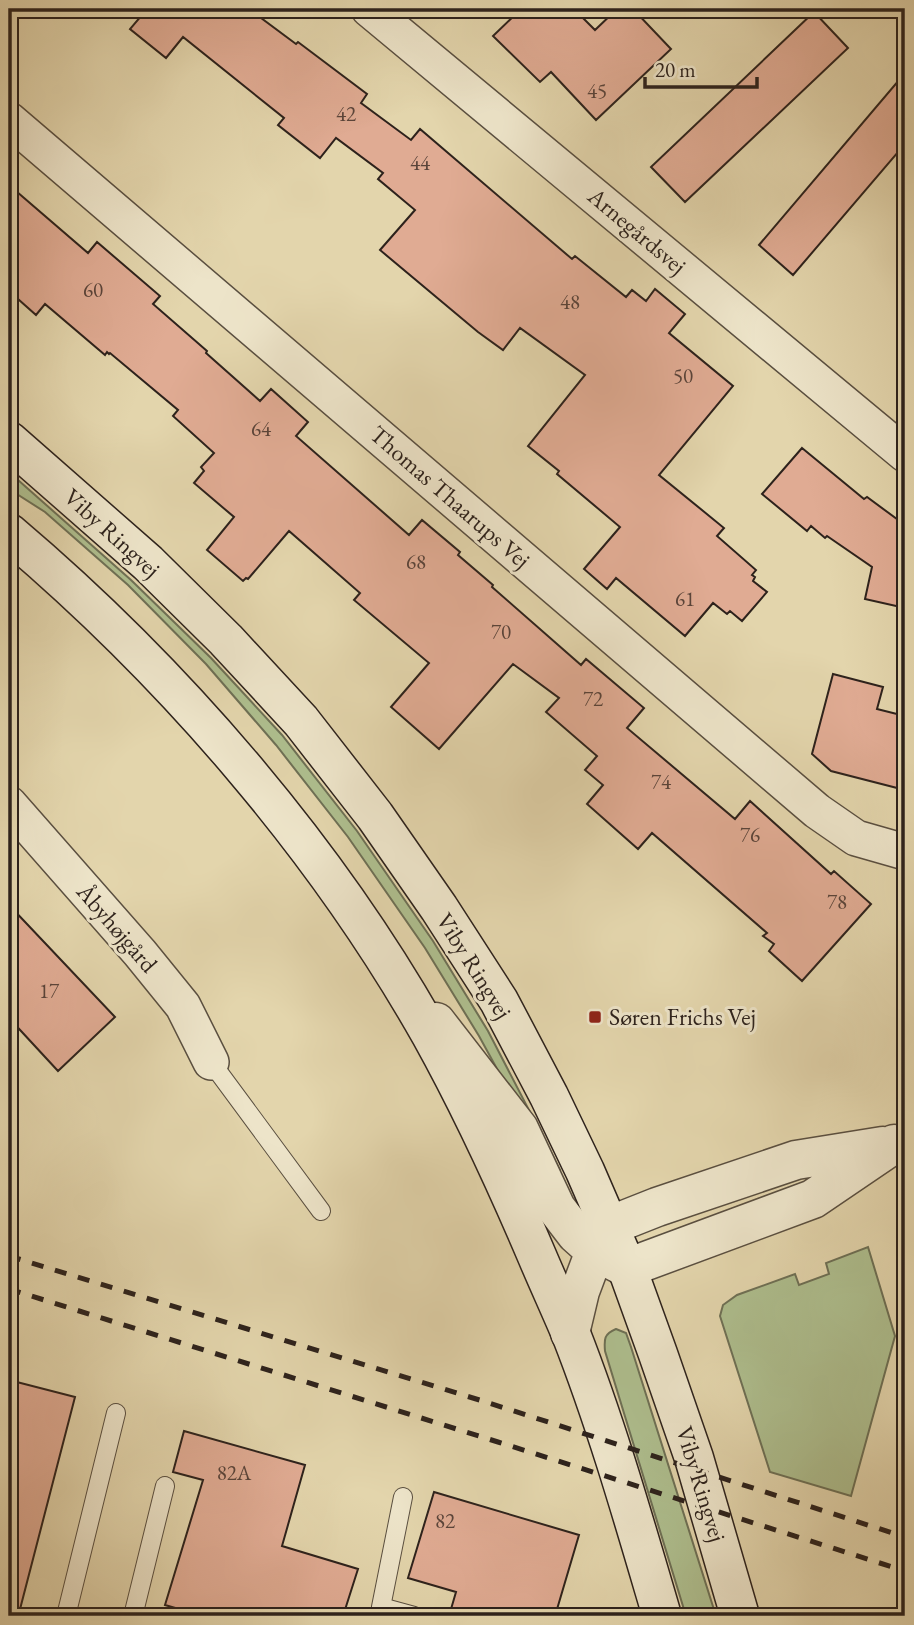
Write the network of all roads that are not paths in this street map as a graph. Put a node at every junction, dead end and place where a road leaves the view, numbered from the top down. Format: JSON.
{"nodes":[{"id":1,"x":369,"y":9,"type":"edge"},
{"id":2,"x":9,"y":120,"type":"edge"},
{"id":3,"x":9,"y":441,"type":"edge"},
{"id":4,"x":905,"y":454,"type":"edge"},
{"id":5,"x":9,"y":533,"type":"edge"},
{"id":6,"x":9,"y":804,"type":"edge"},
{"id":7,"x":905,"y":852,"type":"edge"},
{"id":8,"x":373,"y":942,"type":"junction"},
{"id":9,"x":211,"y":1062,"type":"joint"},
{"id":10,"x":900,"y":1142,"type":"edge"},
{"id":11,"x":321,"y":1211,"type":"dead end"},
{"id":12,"x":610,"y":1248,"type":"junction"},
{"id":13,"x":570,"y":1333,"type":"junction"},
{"id":14,"x":116,"y":1413,"type":"dead end"},
{"id":15,"x":165,"y":1486,"type":"dead end"},
{"id":16,"x":403,"y":1497,"type":"dead end"},
{"id":17,"x":66,"y":1616,"type":"edge"},
{"id":18,"x":133,"y":1616,"type":"edge"},
{"id":19,"x":414,"y":1616,"type":"edge"},
{"id":20,"x":662,"y":1616,"type":"edge"},
{"id":21,"x":740,"y":1616,"type":"edge"}],
"edges":[{"from":1,"to":4,"type":"street","name":"Arnegårdsvej"},
{"from":2,"to":7,"type":"street","name":"Thomas Thaarups Vej"},
{"from":3,"to":12,"type":"main road","name":"Viby Ringvej"},
{"from":5,"to":8,"type":"main road"},
{"from":6,"to":9,"type":"street","name":"Åbyhøjgård"},
{"from":8,"to":12,"type":"main road"},
{"from":8,"to":13,"type":"main road"},
{"from":9,"to":11,"type":"lane"},
{"from":10,"to":12,"type":"main road"},
{"from":12,"to":13,"type":"main road"},
{"from":12,"to":21,"type":"main road","name":"Viby Ringvej"},
{"from":13,"to":20,"type":"main road"},
{"from":14,"to":17,"type":"lane"},
{"from":15,"to":18,"type":"lane"},
{"from":16,"to":19,"type":"lane"}]}
